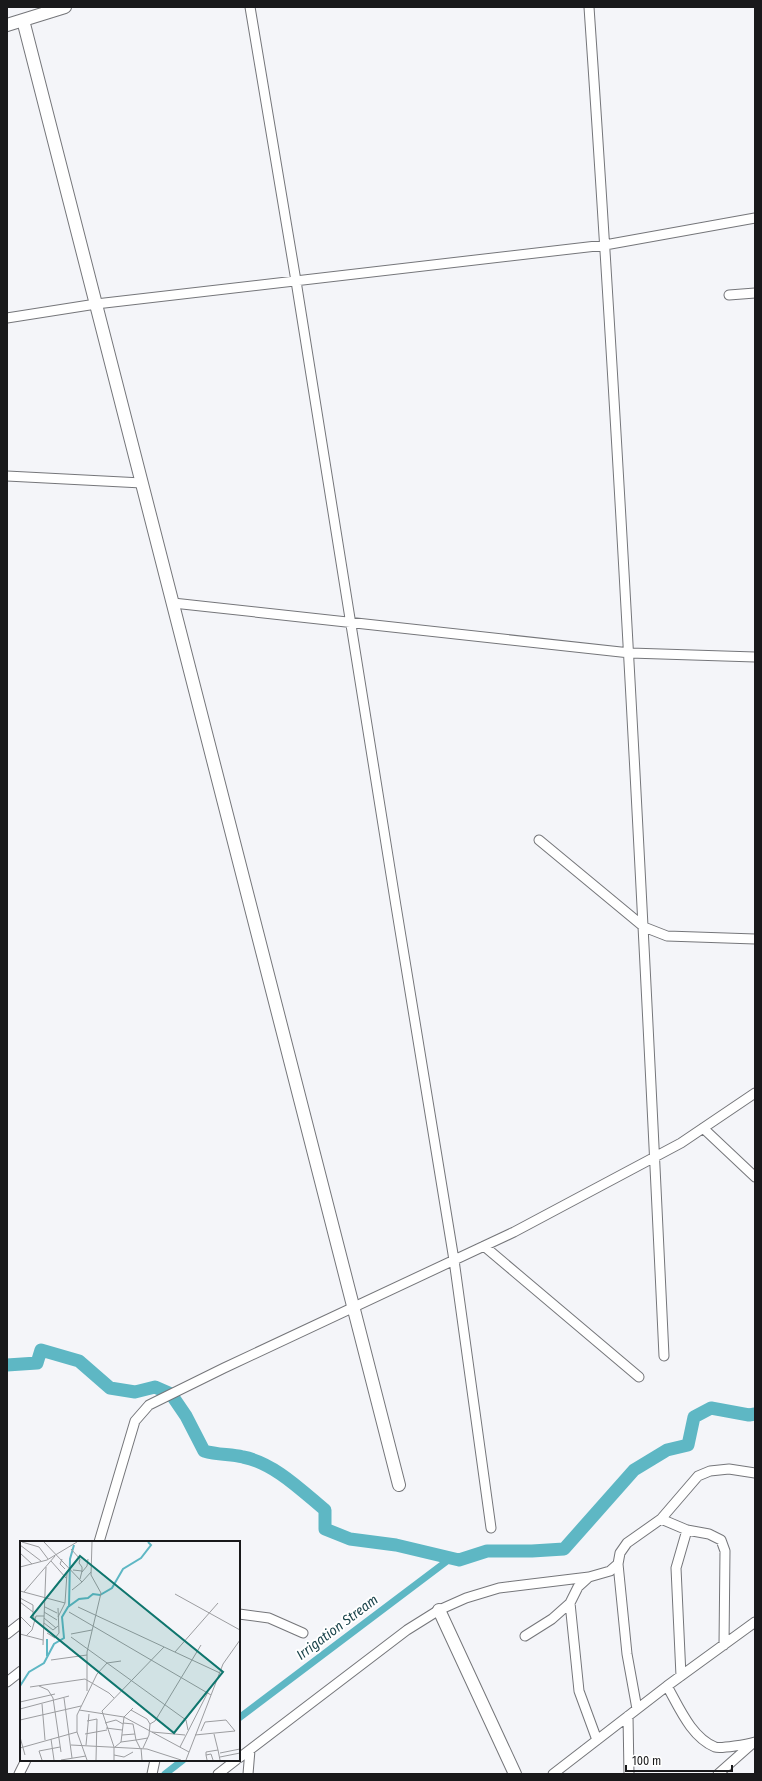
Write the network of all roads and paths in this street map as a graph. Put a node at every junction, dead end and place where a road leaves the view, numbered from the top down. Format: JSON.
{"nodes":[{"id":1,"x":65,"y":7,"type":"edge"},
{"id":2,"x":250,"y":7,"type":"edge"},
{"id":3,"x":589,"y":7,"type":"edge"},
{"id":4,"x":23,"y":20,"type":"junction"},
{"id":5,"x":7,"y":25,"type":"edge"},
{"id":6,"x":755,"y":218,"type":"edge"},
{"id":7,"x":605,"y":245,"type":"junction"},
{"id":8,"x":296,"y":281,"type":"junction"},
{"id":9,"x":755,"y":293,"type":"edge"},
{"id":10,"x":729,"y":295,"type":"dead end"},
{"id":11,"x":96,"y":304,"type":"junction"},
{"id":12,"x":7,"y":318,"type":"edge"},
{"id":13,"x":7,"y":476,"type":"edge"},
{"id":14,"x":142,"y":483,"type":"junction"},
{"id":15,"x":173,"y":603,"type":"junction"},
{"id":16,"x":350,"y":624,"type":"junction"},
{"id":17,"x":630,"y":653,"type":"junction"},
{"id":18,"x":755,"y":657,"type":"edge"},
{"id":19,"x":539,"y":840,"type":"dead end"},
{"id":20,"x":644,"y":927,"type":"junction"},
{"id":21,"x":755,"y":939,"type":"edge"},
{"id":22,"x":755,"y":1093,"type":"edge"},
{"id":23,"x":703,"y":1128,"type":"junction"},
{"id":24,"x":655,"y":1157,"type":"junction"},
{"id":25,"x":755,"y":1177,"type":"edge"},
{"id":26,"x":484,"y":1246,"type":"junction"},
{"id":27,"x":454,"y":1260,"type":"junction"},
{"id":28,"x":353,"y":1307,"type":"junction"},
{"id":29,"x":664,"y":1356,"type":"dead end"},
{"id":30,"x":639,"y":1377,"type":"dead end"},
{"id":31,"x":755,"y":1473,"type":"edge"},
{"id":32,"x":399,"y":1485,"type":"dead end"},
{"id":33,"x":661,"y":1519,"type":"junction"},
{"id":34,"x":491,"y":1528,"type":"dead end"},
{"id":35,"x":687,"y":1530,"type":"junction"},
{"id":36,"x":99,"y":1541,"type":"edge"},
{"id":37,"x":618,"y":1564,"type":"junction"},
{"id":38,"x":589,"y":1577,"type":"junction"},
{"id":39,"x":570,"y":1603,"type":"junction"},
{"id":40,"x":439,"y":1610,"type":"junction"},
{"id":41,"x":240,"y":1614,"type":"edge"},
{"id":42,"x":755,"y":1622,"type":"edge"},
{"id":43,"x":20,"y":1624,"type":"edge"},
{"id":44,"x":303,"y":1633,"type":"dead end"},
{"id":45,"x":7,"y":1634,"type":"edge"},
{"id":46,"x":525,"y":1636,"type":"dead end"},
{"id":47,"x":724,"y":1645,"type":"junction"},
{"id":48,"x":20,"y":1672,"type":"edge"},
{"id":49,"x":681,"y":1676,"type":"junction"},
{"id":50,"x":7,"y":1682,"type":"edge"},
{"id":51,"x":667,"y":1686,"type":"junction"},
{"id":52,"x":637,"y":1709,"type":"junction"},
{"id":53,"x":628,"y":1716,"type":"junction"},
{"id":54,"x":597,"y":1740,"type":"junction"},
{"id":55,"x":754,"y":1743,"type":"edge"},
{"id":56,"x":250,"y":1750,"type":"junction"},
{"id":57,"x":240,"y":1757,"type":"edge"},
{"id":58,"x":26,"y":1761,"type":"edge"},
{"id":59,"x":155,"y":1761,"type":"edge"},
{"id":60,"x":235,"y":1761,"type":"edge"},
{"id":61,"x":19,"y":1774,"type":"edge"},
{"id":62,"x":152,"y":1774,"type":"edge"},
{"id":63,"x":218,"y":1774,"type":"edge"},
{"id":64,"x":248,"y":1774,"type":"edge"},
{"id":65,"x":515,"y":1774,"type":"edge"},
{"id":66,"x":553,"y":1774,"type":"edge"},
{"id":67,"x":629,"y":1774,"type":"edge"},
{"id":68,"x":718,"y":1774,"type":"edge"}],
"edges":[{"from":1,"to":4,"type":"street"},
{"from":2,"to":8,"type":"street"},
{"from":3,"to":7,"type":"street"},
{"from":4,"to":5,"type":"street"},
{"from":4,"to":11,"type":"street"},
{"from":6,"to":7,"type":"street"},
{"from":7,"to":8,"type":"street"},
{"from":7,"to":17,"type":"street"},
{"from":8,"to":11,"type":"street"},
{"from":8,"to":16,"type":"street"},
{"from":9,"to":10,"type":"street"},
{"from":11,"to":12,"type":"street"},
{"from":11,"to":14,"type":"street"},
{"from":13,"to":14,"type":"street"},
{"from":14,"to":15,"type":"street"},
{"from":15,"to":16,"type":"street"},
{"from":15,"to":28,"type":"street"},
{"from":16,"to":17,"type":"street"},
{"from":16,"to":27,"type":"street"},
{"from":17,"to":18,"type":"street"},
{"from":17,"to":20,"type":"street"},
{"from":19,"to":20,"type":"street"},
{"from":20,"to":21,"type":"street"},
{"from":20,"to":24,"type":"street"},
{"from":22,"to":23,"type":"street"},
{"from":23,"to":24,"type":"street"},
{"from":23,"to":25,"type":"street"},
{"from":24,"to":26,"type":"street"},
{"from":24,"to":29,"type":"street"},
{"from":26,"to":27,"type":"street"},
{"from":26,"to":30,"type":"street"},
{"from":27,"to":28,"type":"street"},
{"from":27,"to":34,"type":"street"},
{"from":28,"to":32,"type":"street"},
{"from":28,"to":36,"type":"street"},
{"from":31,"to":33,"type":"street"},
{"from":33,"to":35,"type":"street"},
{"from":33,"to":37,"type":"street"},
{"from":35,"to":47,"type":"street"},
{"from":35,"to":49,"type":"street"},
{"from":37,"to":38,"type":"street"},
{"from":37,"to":52,"type":"street"},
{"from":38,"to":39,"type":"street"},
{"from":38,"to":40,"type":"street"},
{"from":39,"to":46,"type":"street"},
{"from":39,"to":54,"type":"street"},
{"from":40,"to":56,"type":"street"},
{"from":40,"to":65,"type":"street"},
{"from":41,"to":44,"type":"street"},
{"from":42,"to":47,"type":"street"},
{"from":43,"to":45,"type":"street"},
{"from":47,"to":49,"type":"street"},
{"from":48,"to":50,"type":"street"},
{"from":49,"to":51,"type":"street"},
{"from":51,"to":52,"type":"street"},
{"from":51,"to":55,"type":"street"},
{"from":52,"to":53,"type":"street"},
{"from":53,"to":54,"type":"street"},
{"from":53,"to":67,"type":"street"},
{"from":54,"to":66,"type":"street"},
{"from":55,"to":68,"type":"street"},
{"from":56,"to":57,"type":"street"},
{"from":56,"to":64,"type":"street"},
{"from":58,"to":61,"type":"street"},
{"from":59,"to":62,"type":"street"},
{"from":60,"to":63,"type":"street"}]}
